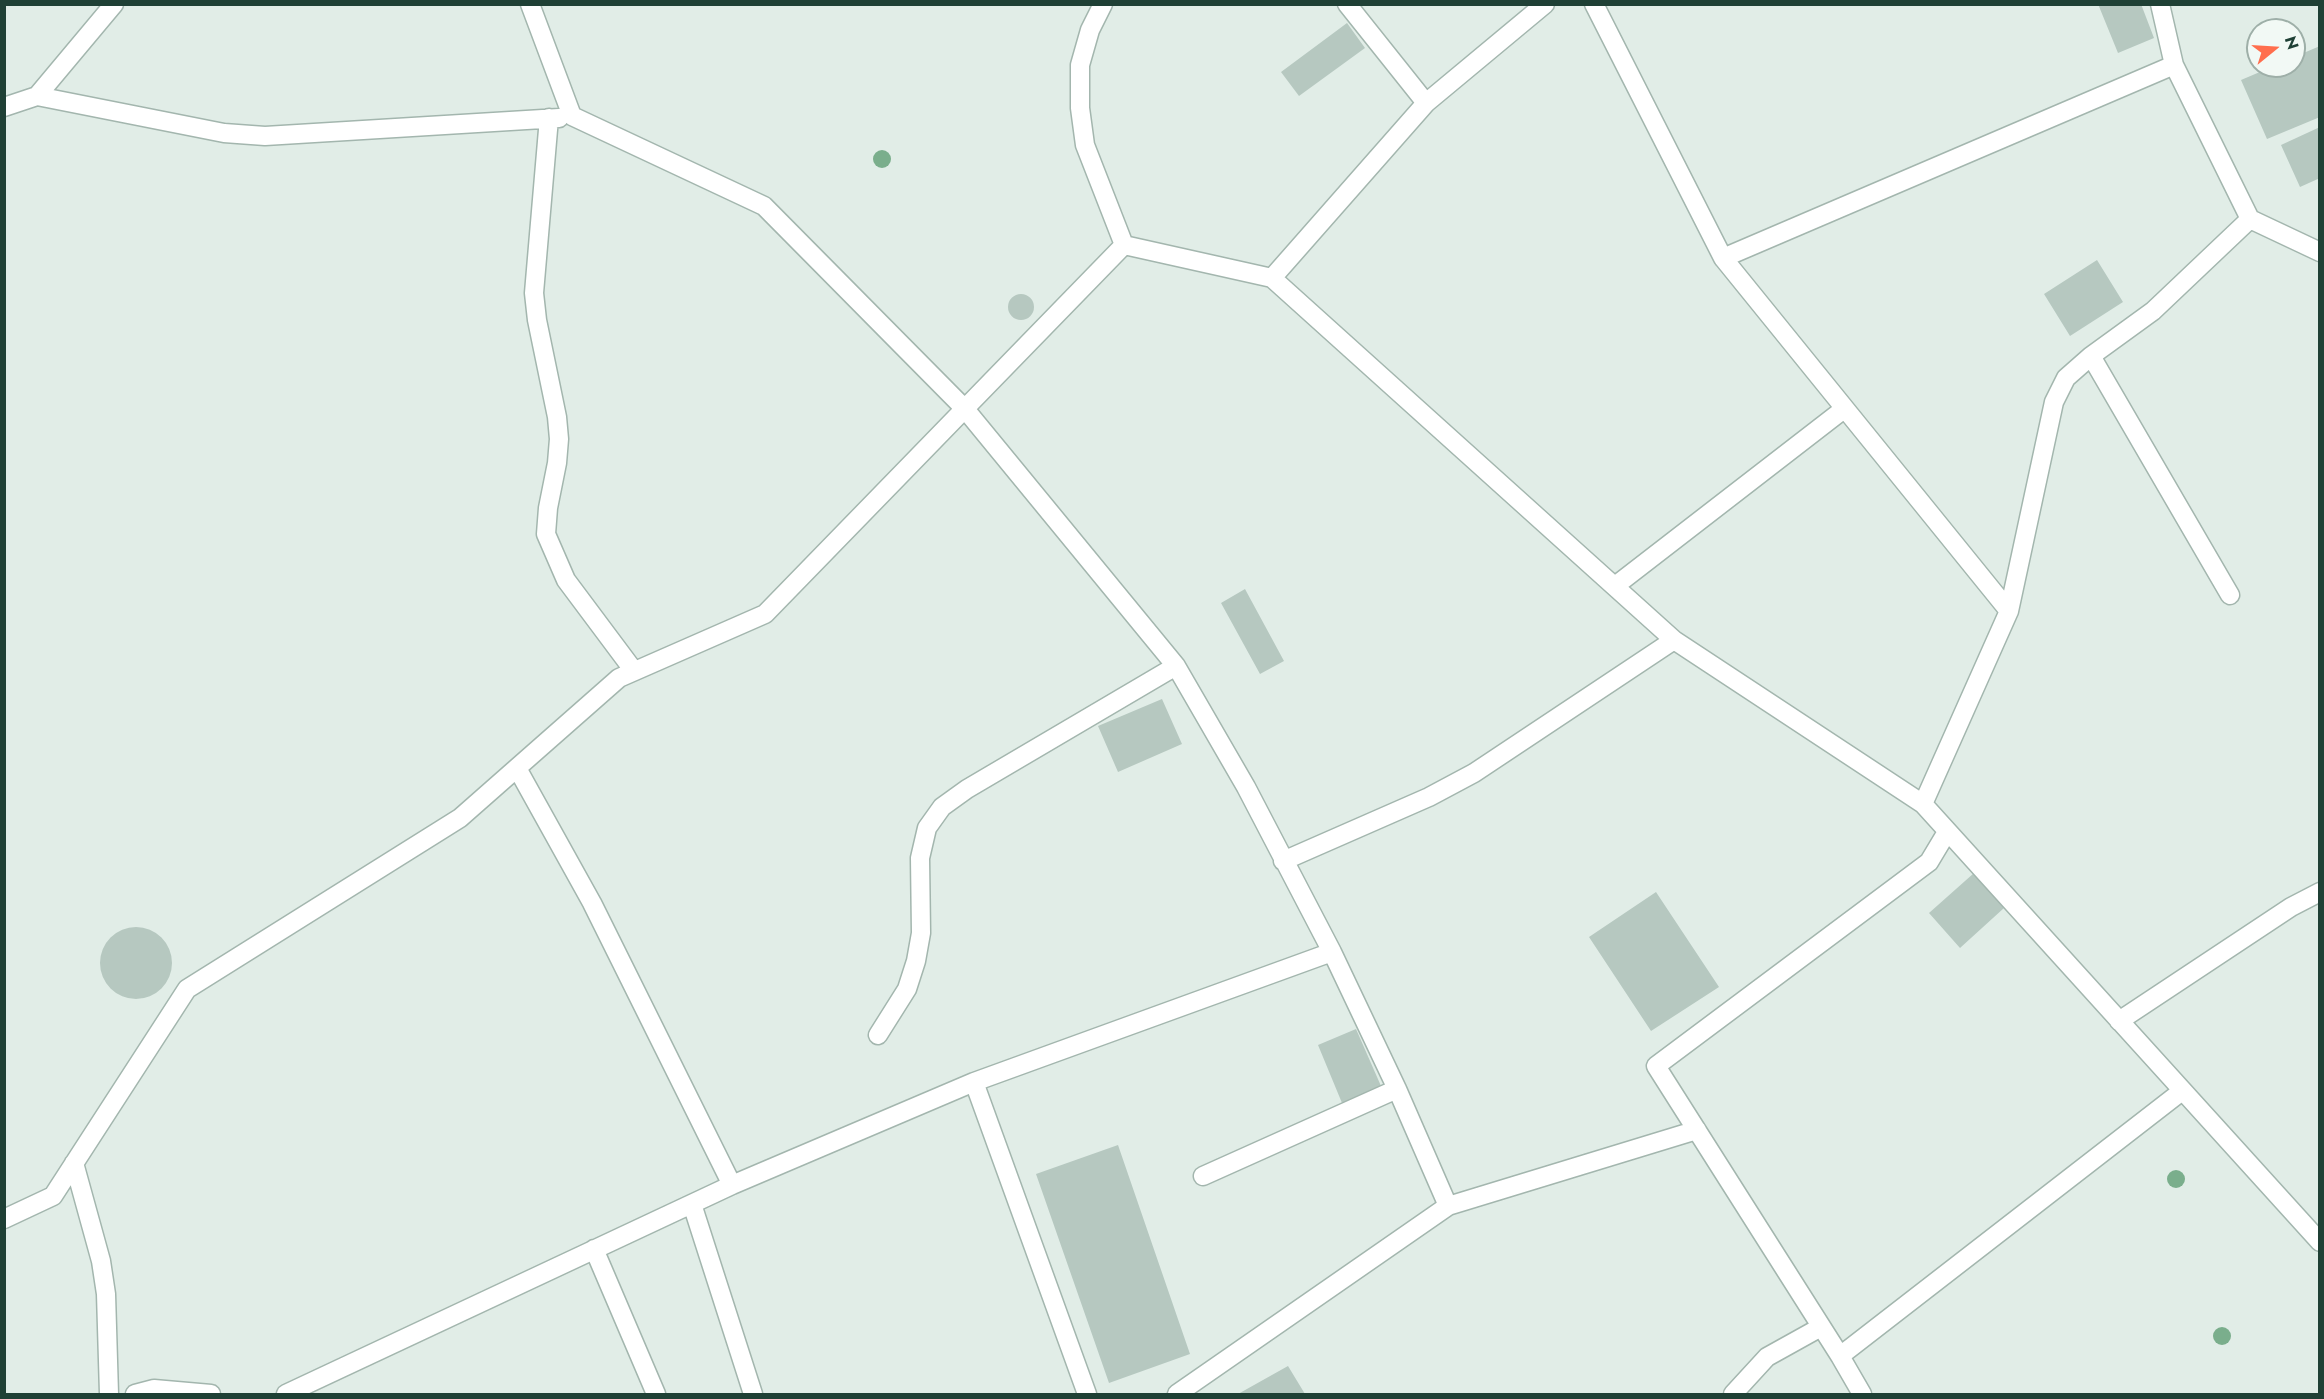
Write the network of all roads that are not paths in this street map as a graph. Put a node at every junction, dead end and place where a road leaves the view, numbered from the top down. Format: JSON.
{"nodes":[{"id":1,"x":114,"y":4,"type":"edge"},
{"id":2,"x":530,"y":4,"type":"edge"},
{"id":3,"x":1103,"y":4,"type":"edge"},
{"id":4,"x":1347,"y":4,"type":"edge"},
{"id":5,"x":1545,"y":4,"type":"edge"},
{"id":6,"x":1594,"y":4,"type":"edge"},
{"id":7,"x":2160,"y":4,"type":"edge"},
{"id":8,"x":2174,"y":65,"type":"junction"},
{"id":9,"x":37,"y":96,"type":"junction"},
{"id":10,"x":1426,"y":103,"type":"junction"},
{"id":11,"x":4,"y":107,"type":"edge"},
{"id":12,"x":572,"y":117,"type":"junction"},
{"id":13,"x":549,"y":118,"type":"junction"},
{"id":14,"x":2250,"y":219,"type":"junction"},
{"id":15,"x":1124,"y":245,"type":"junction"},
{"id":16,"x":2319,"y":252,"type":"edge"},
{"id":17,"x":1724,"y":258,"type":"junction"},
{"id":18,"x":1272,"y":278,"type":"junction"},
{"id":19,"x":2091,"y":356,"type":"junction"},
{"id":20,"x":965,"y":409,"type":"junction"},
{"id":21,"x":1844,"y":409,"type":"junction"},
{"id":22,"x":1615,"y":586,"type":"junction"},
{"id":23,"x":2230,"y":595,"type":"dead end"},
{"id":24,"x":2008,"y":611,"type":"junction"},
{"id":25,"x":1674,"y":640,"type":"junction"},
{"id":26,"x":1176,"y":666,"type":"junction"},
{"id":27,"x":634,"y":671,"type":"junction"},
{"id":28,"x":517,"y":768,"type":"junction"},
{"id":29,"x":1923,"y":804,"type":"junction"},
{"id":30,"x":1947,"y":832,"type":"junction"},
{"id":31,"x":1283,"y":861,"type":"junction"},
{"id":32,"x":2319,"y":892,"type":"edge"},
{"id":33,"x":1332,"y":952,"type":"junction"},
{"id":34,"x":2119,"y":1021,"type":"junction"},
{"id":35,"x":878,"y":1035,"type":"dead end"},
{"id":36,"x":974,"y":1082,"type":"junction"},
{"id":37,"x":1397,"y":1089,"type":"junction"},
{"id":38,"x":2182,"y":1091,"type":"junction"},
{"id":39,"x":1697,"y":1130,"type":"junction"},
{"id":40,"x":75,"y":1162,"type":"junction"},
{"id":41,"x":1203,"y":1176,"type":"dead end"},
{"id":42,"x":732,"y":1185,"type":"junction"},
{"id":43,"x":692,"y":1204,"type":"junction"},
{"id":44,"x":1448,"y":1206,"type":"junction"},
{"id":45,"x":4,"y":1219,"type":"edge"},
{"id":46,"x":2319,"y":1242,"type":"edge"},
{"id":47,"x":594,"y":1249,"type":"junction"},
{"id":48,"x":1821,"y":1327,"type":"junction"},
{"id":49,"x":1840,"y":1356,"type":"junction"},
{"id":50,"x":109,"y":1395,"type":"edge"},
{"id":51,"x":135,"y":1395,"type":"edge"},
{"id":52,"x":211,"y":1395,"type":"edge"},
{"id":53,"x":286,"y":1395,"type":"edge"},
{"id":54,"x":656,"y":1395,"type":"edge"},
{"id":55,"x":753,"y":1395,"type":"edge"},
{"id":56,"x":1087,"y":1395,"type":"edge"},
{"id":57,"x":1177,"y":1395,"type":"edge"},
{"id":58,"x":1734,"y":1395,"type":"edge"},
{"id":59,"x":1862,"y":1395,"type":"edge"}],
"edges":[{"from":1,"to":9,"type":"street"},
{"from":2,"to":12,"type":"street"},
{"from":3,"to":15,"type":"street"},
{"from":4,"to":10,"type":"street"},
{"from":5,"to":10,"type":"street"},
{"from":6,"to":17,"type":"street"},
{"from":7,"to":8,"type":"street"},
{"from":8,"to":14,"type":"street"},
{"from":8,"to":17,"type":"street"},
{"from":9,"to":11,"type":"street"},
{"from":9,"to":13,"type":"street"},
{"from":10,"to":18,"type":"street"},
{"from":12,"to":13,"type":"street"},
{"from":12,"to":20,"type":"street"},
{"from":13,"to":27,"type":"street"},
{"from":14,"to":16,"type":"street"},
{"from":14,"to":19,"type":"street"},
{"from":15,"to":18,"type":"street"},
{"from":15,"to":20,"type":"street"},
{"from":17,"to":21,"type":"street"},
{"from":18,"to":22,"type":"street"},
{"from":19,"to":23,"type":"street"},
{"from":19,"to":24,"type":"street"},
{"from":20,"to":26,"type":"street"},
{"from":20,"to":27,"type":"street"},
{"from":21,"to":22,"type":"street"},
{"from":21,"to":24,"type":"street"},
{"from":22,"to":25,"type":"street"},
{"from":24,"to":29,"type":"street"},
{"from":25,"to":29,"type":"street"},
{"from":25,"to":31,"type":"street"},
{"from":26,"to":31,"type":"street"},
{"from":26,"to":35,"type":"street"},
{"from":27,"to":28,"type":"street"},
{"from":28,"to":40,"type":"street"},
{"from":28,"to":42,"type":"street"},
{"from":29,"to":30,"type":"street"},
{"from":30,"to":34,"type":"street"},
{"from":30,"to":39,"type":"street"},
{"from":31,"to":33,"type":"street"},
{"from":32,"to":34,"type":"street"},
{"from":33,"to":36,"type":"street"},
{"from":33,"to":37,"type":"street"},
{"from":34,"to":38,"type":"street"},
{"from":36,"to":42,"type":"street"},
{"from":36,"to":56,"type":"street"},
{"from":37,"to":41,"type":"street"},
{"from":37,"to":44,"type":"street"},
{"from":38,"to":46,"type":"street"},
{"from":38,"to":49,"type":"street"},
{"from":39,"to":44,"type":"street"},
{"from":39,"to":48,"type":"street"},
{"from":40,"to":45,"type":"street"},
{"from":40,"to":50,"type":"street"},
{"from":42,"to":43,"type":"street"},
{"from":43,"to":47,"type":"street"},
{"from":43,"to":55,"type":"street"},
{"from":44,"to":57,"type":"street"},
{"from":47,"to":53,"type":"street"},
{"from":47,"to":54,"type":"street"},
{"from":48,"to":49,"type":"street"},
{"from":48,"to":58,"type":"street"},
{"from":49,"to":59,"type":"street"},
{"from":51,"to":52,"type":"street"}]}
